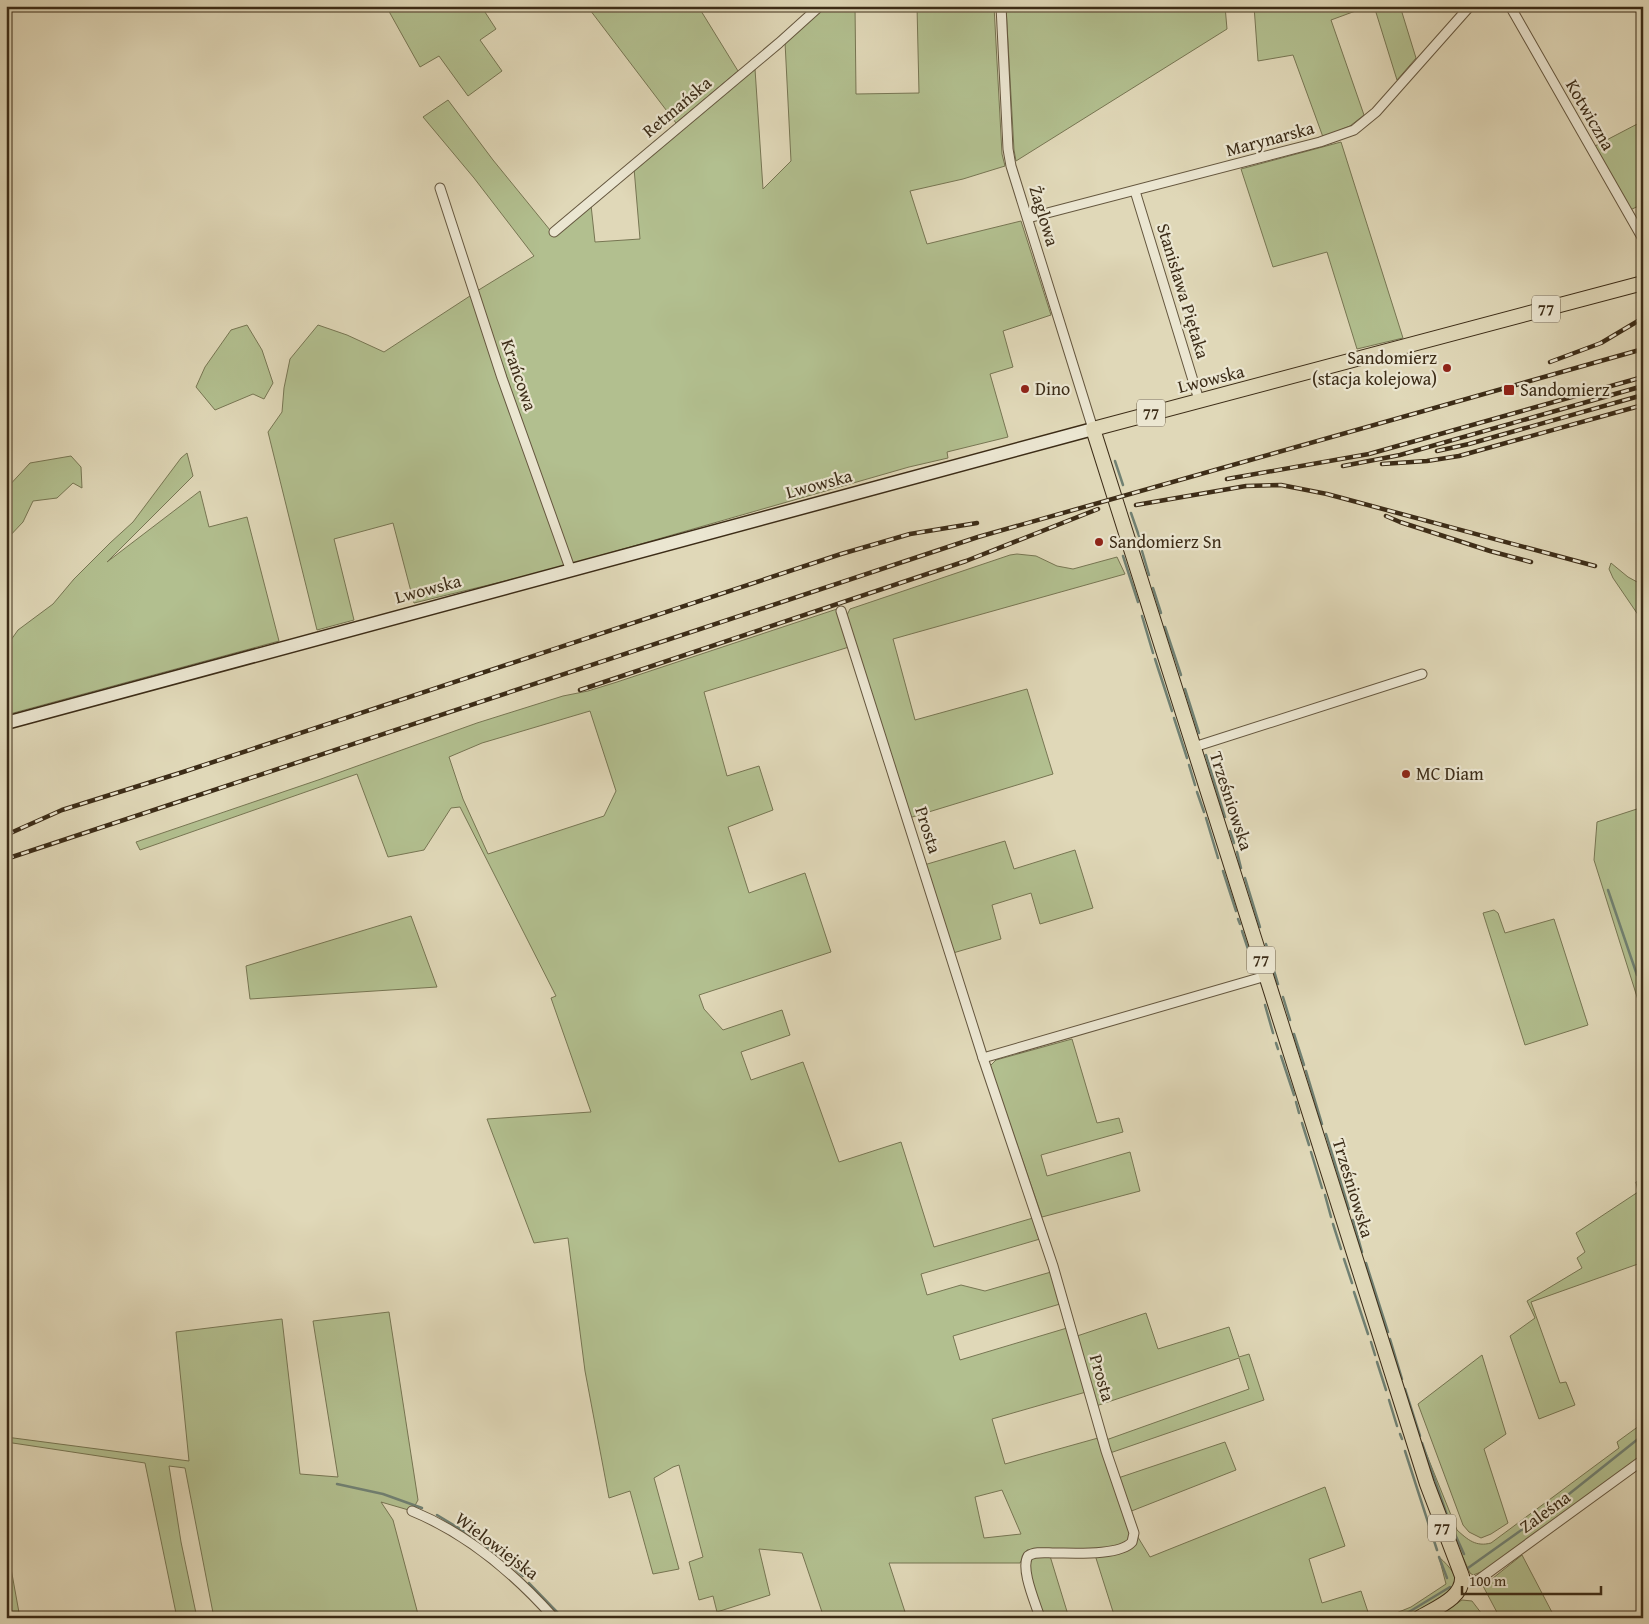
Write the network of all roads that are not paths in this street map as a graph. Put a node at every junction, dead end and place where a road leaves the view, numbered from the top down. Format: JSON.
{"nodes":[{"id":1,"x":820,"y":6,"type":"edge"},
{"id":2,"x":1001,"y":6,"type":"edge"},
{"id":3,"x":1470,"y":6,"type":"edge"},
{"id":4,"x":1510,"y":6,"type":"edge"},
{"id":5,"x":440,"y":188,"type":"dead end"},
{"id":6,"x":1135,"y":191,"type":"junction"},
{"id":7,"x":1028,"y":218,"type":"junction"},
{"id":8,"x":554,"y":232,"type":"dead end"},
{"id":9,"x":1643,"y":239,"type":"edge"},
{"id":10,"x":1643,"y":283,"type":"edge"},
{"id":11,"x":1199,"y":400,"type":"junction"},
{"id":12,"x":1093,"y":429,"type":"junction"},
{"id":13,"x":571,"y":571,"type":"junction"},
{"id":14,"x":841,"y":611,"type":"dead end"},
{"id":15,"x":1422,"y":674,"type":"dead end"},
{"id":16,"x":6,"y":723,"type":"edge"},
{"id":17,"x":1194,"y":747,"type":"junction"},
{"id":18,"x":1266,"y":976,"type":"junction"},
{"id":19,"x":983,"y":1058,"type":"junction"},
{"id":20,"x":1643,"y":1460,"type":"edge"},
{"id":21,"x":412,"y":1511,"type":"dead end"},
{"id":22,"x":1462,"y":1584,"type":"junction"},
{"id":23,"x":554,"y":1618,"type":"edge"},
{"id":24,"x":1040,"y":1618,"type":"edge"},
{"id":25,"x":1419,"y":1618,"type":"edge"}],
"edges":[{"from":1,"to":8,"type":"street","name":"Retmańska"},
{"from":2,"to":7,"type":"street","name":"Żaglowa"},
{"from":3,"to":6,"type":"street","name":"Marynarska"},
{"from":4,"to":9,"type":"street","name":"Kotwiczna"},
{"from":5,"to":13,"type":"street","name":"Krańcowa"},
{"from":6,"to":7,"type":"street","name":"Marynarska"},
{"from":6,"to":11,"type":"street","name":"Stanisława Piętaka"},
{"from":7,"to":12,"type":"street","name":"Żaglowa"},
{"from":10,"to":11,"type":"main road","name":"Lwowska","number":"77"},
{"from":11,"to":12,"type":"main road","name":"Lwowska","number":"77"},
{"from":12,"to":13,"type":"main road","name":"Lwowska"},
{"from":12,"to":17,"type":"main road","name":"Trześniowska","number":"77"},
{"from":13,"to":16,"type":"main road","name":"Lwowska"},
{"from":14,"to":19,"type":"street","name":"Prosta"},
{"from":15,"to":17,"type":"street","name":"Trześniowska"},
{"from":17,"to":18,"type":"main road","name":"Trześniowska","number":"77"},
{"from":18,"to":19,"type":"street"},
{"from":18,"to":22,"type":"main road","name":"Trześniowska","number":"77"},
{"from":19,"to":24,"type":"street","name":"Prosta"},
{"from":20,"to":22,"type":"street","name":"Zaleśna"},
{"from":21,"to":23,"type":"street","name":"Wielowiejska"},
{"from":22,"to":25,"type":"main road"}]}
